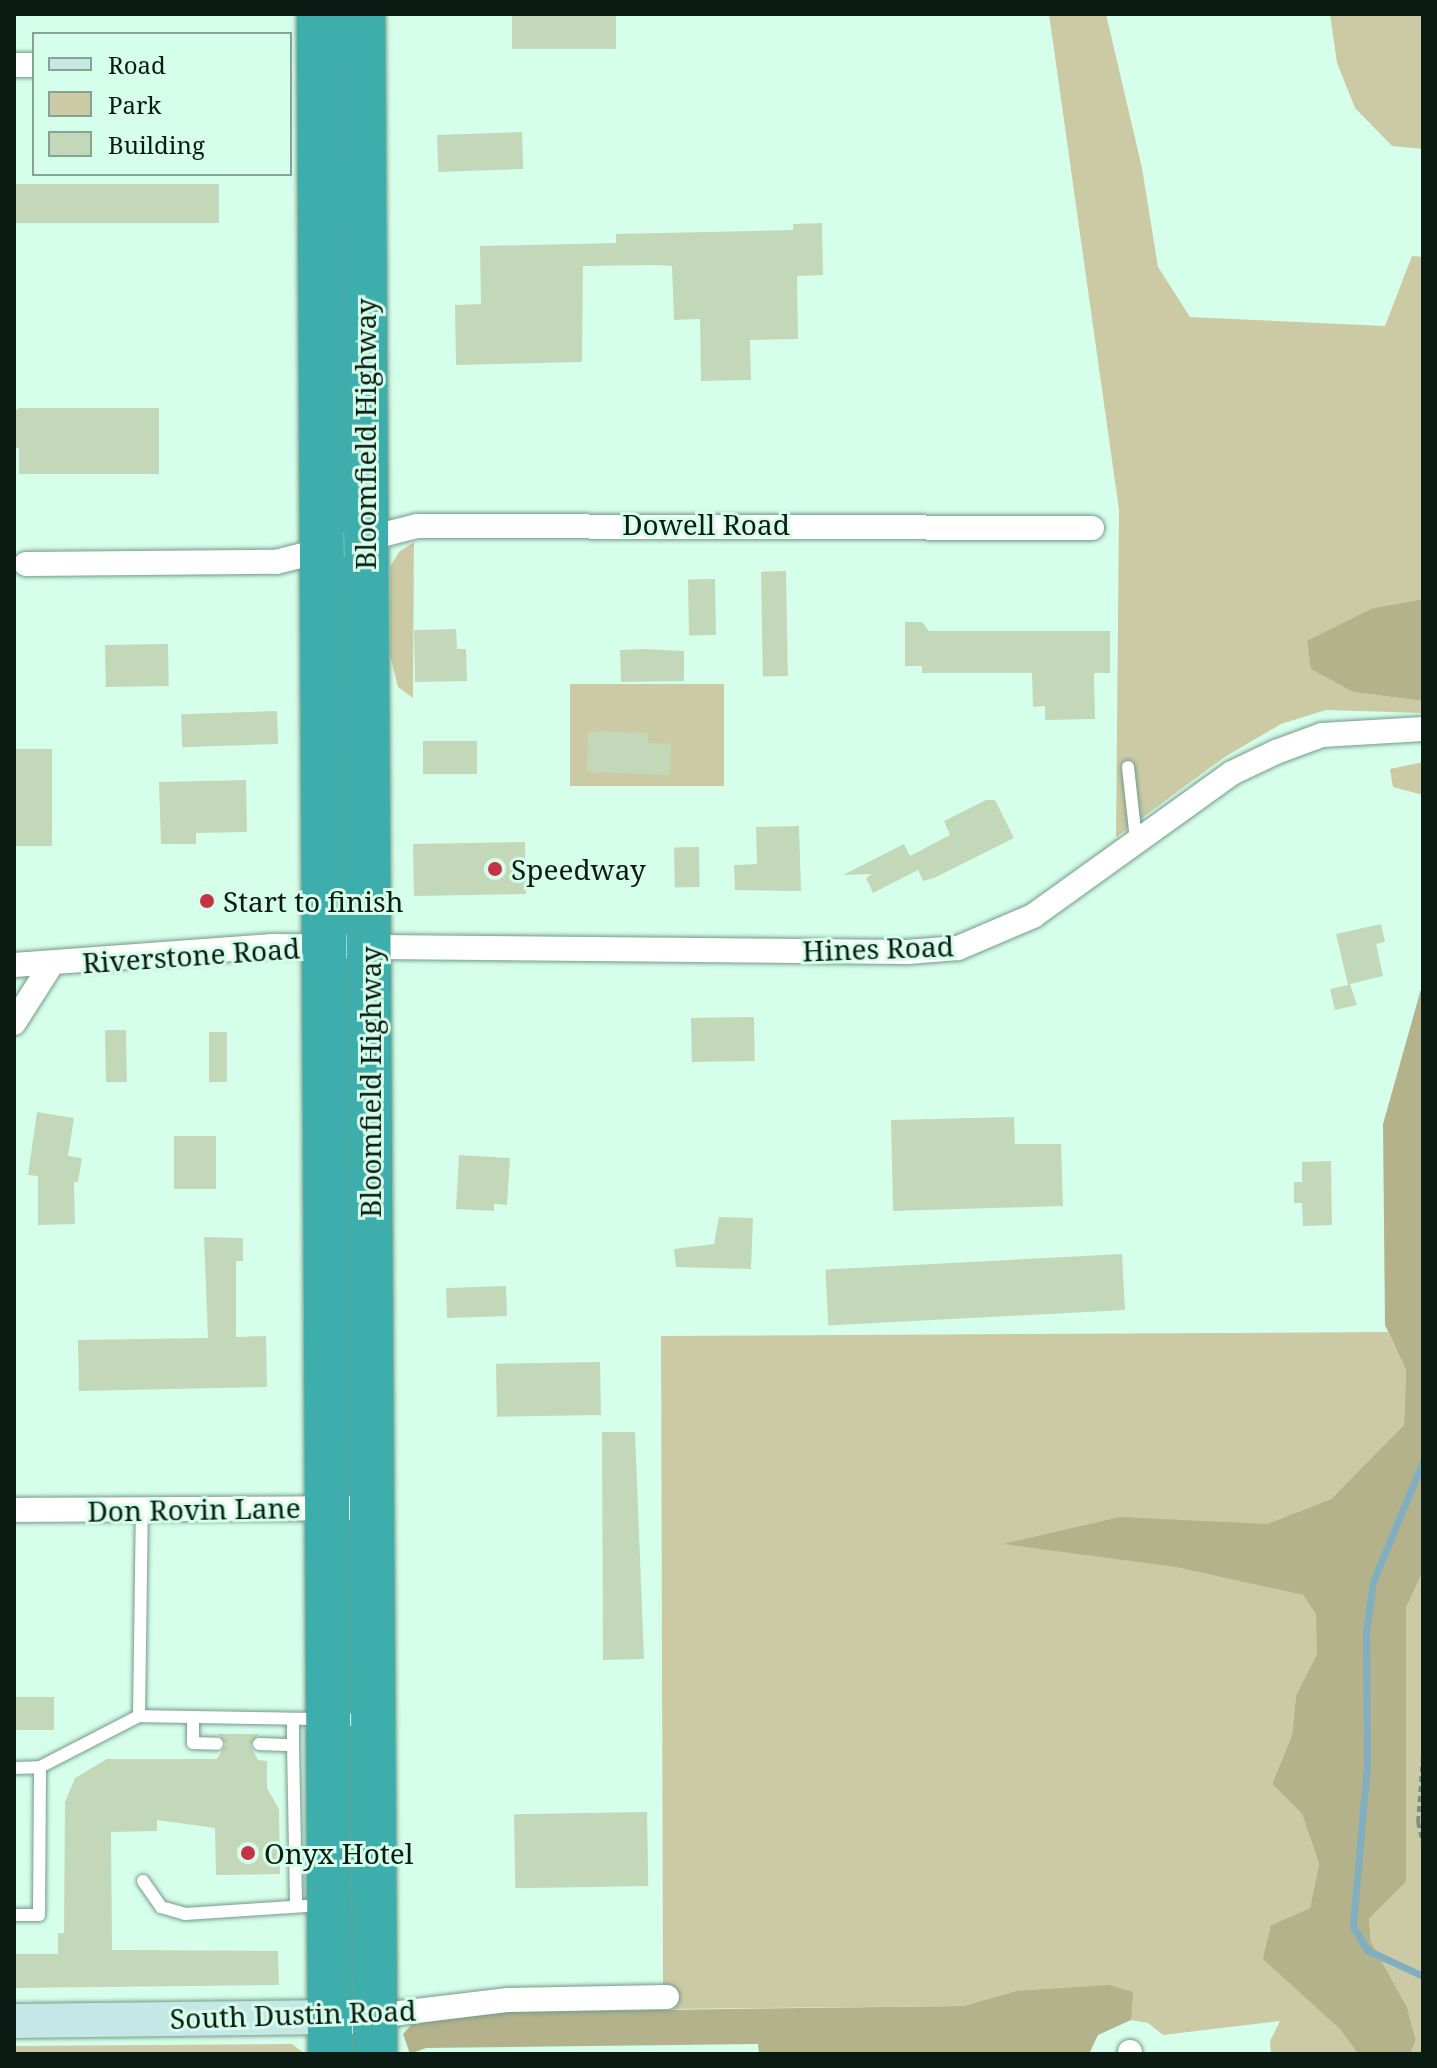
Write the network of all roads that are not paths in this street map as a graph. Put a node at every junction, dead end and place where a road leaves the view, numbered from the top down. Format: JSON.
{"nodes":[{"id":1,"x":319,"y":14,"type":"edge"},
{"id":2,"x":363,"y":14,"type":"edge"},
{"id":3,"x":363,"y":65,"type":"junction"},
{"id":4,"x":305,"y":66,"type":"edge"},
{"id":5,"x":1092,"y":528,"type":"dead end"},
{"id":6,"x":366,"y":537,"type":"junction"},
{"id":7,"x":323,"y":553,"type":"junction"},
{"id":8,"x":20,"y":564,"type":"edge"},
{"id":9,"x":1423,"y":729,"type":"edge"},
{"id":10,"x":1128,"y":767,"type":"dead end"},
{"id":11,"x":1136,"y":840,"type":"junction"},
{"id":12,"x":326,"y":947,"type":"junction"},
{"id":13,"x":369,"y":949,"type":"junction"},
{"id":14,"x":14,"y":965,"type":"edge"},
{"id":15,"x":51,"y":965,"type":"junction"},
{"id":16,"x":14,"y":1023,"type":"edge"},
{"id":17,"x":328,"y":1507,"type":"junction"},
{"id":18,"x":374,"y":1508,"type":"junction"},
{"id":19,"x":142,"y":1509,"type":"junction"},
{"id":20,"x":14,"y":1510,"type":"edge"},
{"id":21,"x":139,"y":1716,"type":"junction"},
{"id":22,"x":193,"y":1717,"type":"junction"},
{"id":23,"x":311,"y":1720,"type":"junction"},
{"id":24,"x":374,"y":1720,"type":"junction"},
{"id":25,"x":217,"y":1744,"type":"dead end"},
{"id":26,"x":259,"y":1744,"type":"dead end"},
{"id":27,"x":293,"y":1745,"type":"junction"},
{"id":28,"x":40,"y":1767,"type":"junction"},
{"id":29,"x":14,"y":1768,"type":"edge"},
{"id":30,"x":143,"y":1881,"type":"dead end"},
{"id":31,"x":312,"y":1905,"type":"junction"},
{"id":32,"x":14,"y":1915,"type":"edge"},
{"id":33,"x":667,"y":1997,"type":"dead end"},
{"id":34,"x":14,"y":2021,"type":"edge"},
{"id":35,"x":329,"y":2035,"type":"edge"},
{"id":36,"x":375,"y":2035,"type":"edge"}],
"edges":[{"from":1,"to":4,"type":"highway","name":"Bloomfield Highway"},
{"from":2,"to":3,"type":"highway","name":"Bloomfield Highway"},
{"from":3,"to":4,"type":"street"},
{"from":3,"to":6,"type":"highway","name":"Bloomfield Highway"},
{"from":4,"to":7,"type":"highway","name":"Bloomfield Highway"},
{"from":5,"to":6,"type":"street","name":"Dowell Road"},
{"from":6,"to":7,"type":"street","name":"Dowell Road"},
{"from":6,"to":13,"type":"highway","name":"Bloomfield Highway"},
{"from":7,"to":8,"type":"street"},
{"from":7,"to":12,"type":"highway","name":"Bloomfield Highway"},
{"from":9,"to":11,"type":"street","name":"Hines Road"},
{"from":10,"to":11,"type":"lane"},
{"from":11,"to":13,"type":"street","name":"Hines Road"},
{"from":12,"to":13,"type":"street","name":"Riverstone Road"},
{"from":12,"to":15,"type":"street","name":"Riverstone Road"},
{"from":12,"to":17,"type":"highway","name":"Bloomfield Highway"},
{"from":13,"to":18,"type":"highway","name":"Bloomfield Highway"},
{"from":14,"to":15,"type":"street","name":"Riverstone Road"},
{"from":15,"to":16,"type":"street"},
{"from":17,"to":18,"type":"street","name":"Don Rovin Lane"},
{"from":17,"to":19,"type":"street","name":"Don Rovin Lane"},
{"from":17,"to":23,"type":"highway","name":"Bloomfield Highway"},
{"from":18,"to":24,"type":"highway","name":"Bloomfield Highway"},
{"from":19,"to":20,"type":"street","name":"Don Rovin Lane"},
{"from":19,"to":21,"type":"lane"},
{"from":21,"to":22,"type":"lane"},
{"from":21,"to":28,"type":"lane"},
{"from":22,"to":23,"type":"lane"},
{"from":22,"to":25,"type":"lane"},
{"from":23,"to":24,"type":"lane"},
{"from":23,"to":27,"type":"lane"},
{"from":23,"to":31,"type":"highway","name":"Bloomfield Highway"},
{"from":24,"to":36,"type":"highway","name":"Bloomfield Highway"},
{"from":26,"to":27,"type":"lane"},
{"from":27,"to":31,"type":"lane"},
{"from":28,"to":29,"type":"lane"},
{"from":28,"to":32,"type":"lane"},
{"from":30,"to":31,"type":"lane"},
{"from":31,"to":35,"type":"highway","name":"Bloomfield Highway"},
{"from":33,"to":36,"type":"street","name":"South Dustin Road"},
{"from":34,"to":35,"type":"street","name":"South Dustin Road"},
{"from":35,"to":36,"type":"street","name":"South Dustin Road"}]}
